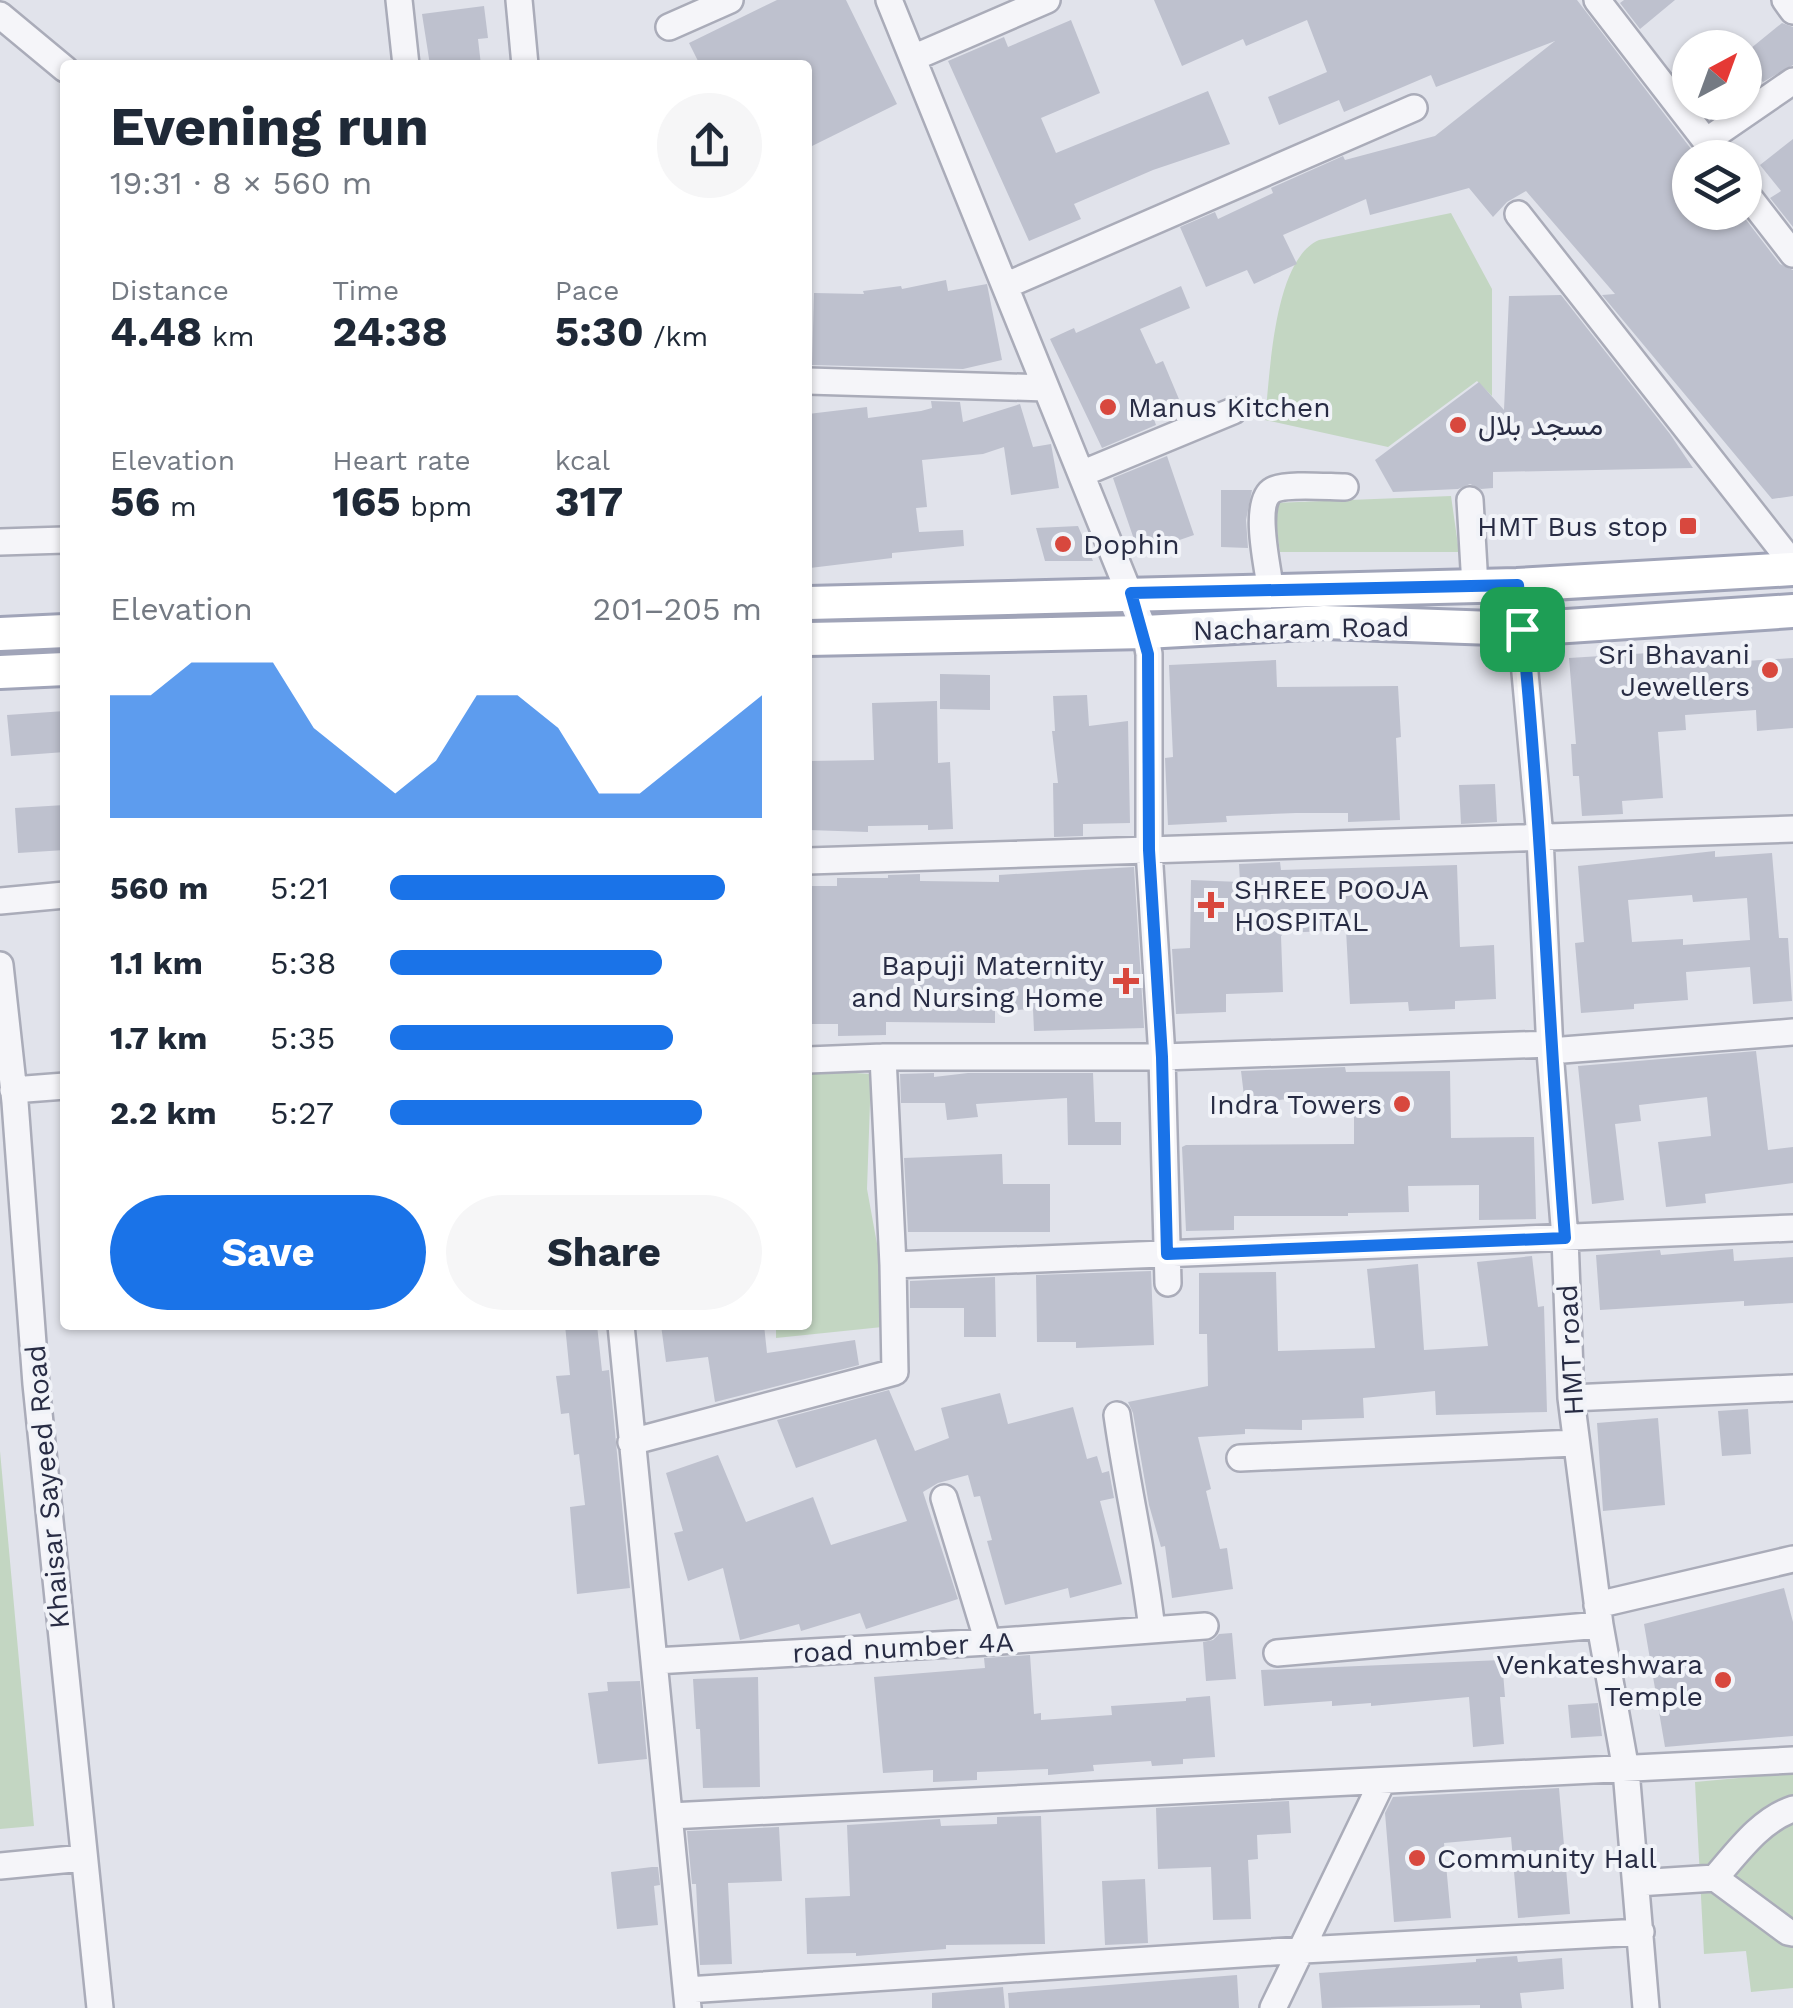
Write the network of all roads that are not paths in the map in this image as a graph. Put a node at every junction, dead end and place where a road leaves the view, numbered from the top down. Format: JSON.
{"nodes":[{"id":1,"x":399,"y":0,"type":"edge"},
{"id":2,"x":519,"y":0,"type":"edge"},
{"id":3,"x":730,"y":0,"type":"edge"},
{"id":4,"x":889,"y":0,"type":"edge"},
{"id":5,"x":1047,"y":0,"type":"edge"},
{"id":6,"x":1598,"y":0,"type":"edge"},
{"id":7,"x":1785,"y":0,"type":"edge"},
{"id":8,"x":1793,"y":10,"type":"edge"},
{"id":9,"x":0,"y":15,"type":"edge"},
{"id":10,"x":668,"y":26,"type":"dead end"},
{"id":11,"x":913,"y":58,"type":"junction"},
{"id":12,"x":405,"y":60,"type":"edge"},
{"id":13,"x":525,"y":60,"type":"edge"},
{"id":14,"x":60,"y":64,"type":"edge"},
{"id":15,"x":1793,"y":82,"type":"edge"},
{"id":16,"x":1414,"y":108,"type":"dead end"},
{"id":17,"x":1705,"y":140,"type":"edge"},
{"id":18,"x":1723,"y":140,"type":"edge"},
{"id":19,"x":1518,"y":214,"type":"dead end"},
{"id":20,"x":1762,"y":214,"type":"edge"},
{"id":21,"x":1793,"y":254,"type":"edge"},
{"id":22,"x":1004,"y":286,"type":"junction"},
{"id":23,"x":812,"y":381,"type":"edge"},
{"id":24,"x":1046,"y":388,"type":"junction"},
{"id":25,"x":1233,"y":410,"type":"dead end"},
{"id":26,"x":1081,"y":474,"type":"junction"},
{"id":27,"x":1346,"y":487,"type":"dead end"},
{"id":28,"x":1470,"y":500,"type":"dead end"},
{"id":29,"x":60,"y":540,"type":"edge"},
{"id":30,"x":0,"y":542,"type":"edge"},
{"id":31,"x":1793,"y":566,"type":"edge"},
{"id":32,"x":1518,"y":585,"type":"junction"},
{"id":33,"x":1475,"y":586,"type":"junction"},
{"id":34,"x":1271,"y":591,"type":"junction"},
{"id":35,"x":1131,"y":593,"type":"junction"},
{"id":36,"x":812,"y":603,"type":"edge"},
{"id":37,"x":1793,"y":612,"type":"edge"},
{"id":38,"x":1522,"y":629,"type":"junction"},
{"id":39,"x":60,"y":631,"type":"edge"},
{"id":40,"x":1144,"y":632,"type":"junction"},
{"id":41,"x":0,"y":634,"type":"edge"},
{"id":42,"x":812,"y":639,"type":"edge"},
{"id":43,"x":60,"y":669,"type":"edge"},
{"id":44,"x":0,"y":672,"type":"edge"},
{"id":45,"x":1793,"y":829,"type":"edge"},
{"id":46,"x":1540,"y":837,"type":"junction"},
{"id":47,"x":1149,"y":850,"type":"junction"},
{"id":48,"x":812,"y":861,"type":"edge"},
{"id":49,"x":60,"y":895,"type":"edge"},
{"id":50,"x":0,"y":901,"type":"edge"},
{"id":51,"x":0,"y":965,"type":"edge"},
{"id":52,"x":1793,"y":1032,"type":"edge"},
{"id":53,"x":1550,"y":1047,"type":"junction"},
{"id":54,"x":883,"y":1057,"type":"junction"},
{"id":55,"x":1162,"y":1057,"type":"junction"},
{"id":56,"x":812,"y":1060,"type":"edge"},
{"id":57,"x":60,"y":1086,"type":"edge"},
{"id":58,"x":13,"y":1090,"type":"junction"},
{"id":59,"x":1793,"y":1228,"type":"edge"},
{"id":60,"x":1565,"y":1238,"type":"junction"},
{"id":61,"x":1167,"y":1254,"type":"junction"},
{"id":62,"x":893,"y":1265,"type":"junction"},
{"id":63,"x":1168,"y":1283,"type":"dead end"},
{"id":64,"x":621,"y":1330,"type":"edge"},
{"id":65,"x":1793,"y":1388,"type":"edge"},
{"id":66,"x":1571,"y":1398,"type":"junction"},
{"id":67,"x":1117,"y":1415,"type":"dead end"},
{"id":68,"x":631,"y":1442,"type":"junction"},
{"id":69,"x":1576,"y":1443,"type":"junction"},
{"id":70,"x":1240,"y":1458,"type":"dead end"},
{"id":71,"x":944,"y":1498,"type":"dead end"},
{"id":72,"x":1793,"y":1559,"type":"edge"},
{"id":73,"x":1598,"y":1615,"type":"junction"},
{"id":74,"x":1205,"y":1626,"type":"dead end"},
{"id":75,"x":1152,"y":1630,"type":"junction"},
{"id":76,"x":988,"y":1642,"type":"junction"},
{"id":77,"x":1277,"y":1653,"type":"dead end"},
{"id":78,"x":655,"y":1660,"type":"junction"},
{"id":79,"x":1793,"y":1760,"type":"edge"},
{"id":80,"x":1626,"y":1770,"type":"junction"},
{"id":81,"x":1382,"y":1782,"type":"junction"},
{"id":82,"x":1793,"y":1809,"type":"edge"},
{"id":83,"x":670,"y":1816,"type":"junction"},
{"id":84,"x":83,"y":1858,"type":"junction"},
{"id":85,"x":0,"y":1866,"type":"edge"},
{"id":86,"x":1715,"y":1878,"type":"junction"},
{"id":87,"x":1637,"y":1883,"type":"junction"},
{"id":88,"x":1642,"y":1932,"type":"junction"},
{"id":89,"x":1793,"y":1932,"type":"edge"},
{"id":90,"x":1303,"y":1950,"type":"junction"},
{"id":91,"x":688,"y":1999,"type":"edge"},
{"id":92,"x":100,"y":2008,"type":"edge"},
{"id":93,"x":1273,"y":2008,"type":"edge"},
{"id":94,"x":1646,"y":2008,"type":"edge"}],
"edges":[{"from":1,"to":12,"type":"street"},
{"from":2,"to":13,"type":"street"},
{"from":3,"to":10,"type":"street"},
{"from":4,"to":11,"type":"street"},
{"from":5,"to":11,"type":"street"},
{"from":6,"to":17,"type":"street"},
{"from":7,"to":8,"type":"street"},
{"from":9,"to":14,"type":"street"},
{"from":11,"to":22,"type":"street"},
{"from":15,"to":18,"type":"street"},
{"from":16,"to":22,"type":"street"},
{"from":19,"to":31,"type":"street"},
{"from":20,"to":21,"type":"street"},
{"from":22,"to":24,"type":"street"},
{"from":23,"to":24,"type":"street"},
{"from":24,"to":26,"type":"street"},
{"from":25,"to":26,"type":"street"},
{"from":26,"to":35,"type":"street"},
{"from":27,"to":34,"type":"street"},
{"from":28,"to":33,"type":"street"},
{"from":29,"to":30,"type":"street"},
{"from":31,"to":32,"type":"main road","name":"Nacharam Road"},
{"from":32,"to":33,"type":"main road","name":"Nacharam Road"},
{"from":32,"to":38,"type":"street","name":"HMT road"},
{"from":33,"to":34,"type":"main road","name":"Nacharam Road"},
{"from":34,"to":35,"type":"main road","name":"Nacharam Road"},
{"from":35,"to":36,"type":"main road","name":"Nacharam Road"},
{"from":35,"to":40,"type":"street"},
{"from":37,"to":38,"type":"main road","name":"Nacharam Road"},
{"from":38,"to":40,"type":"main road","name":"Nacharam Road"},
{"from":38,"to":46,"type":"street","name":"HMT road"},
{"from":39,"to":41,"type":"main road"},
{"from":40,"to":42,"type":"main road","name":"Nacharam Road"},
{"from":40,"to":47,"type":"street"},
{"from":43,"to":44,"type":"main road"},
{"from":45,"to":46,"type":"street"},
{"from":46,"to":47,"type":"street"},
{"from":46,"to":53,"type":"street","name":"HMT road"},
{"from":47,"to":48,"type":"street"},
{"from":47,"to":55,"type":"street"},
{"from":49,"to":50,"type":"street"},
{"from":51,"to":58,"type":"street","name":"Khaisar Sayeed Road"},
{"from":52,"to":53,"type":"street"},
{"from":53,"to":55,"type":"street"},
{"from":53,"to":60,"type":"street","name":"HMT road"},
{"from":54,"to":55,"type":"street"},
{"from":54,"to":56,"type":"street"},
{"from":54,"to":62,"type":"street"},
{"from":55,"to":61,"type":"street"},
{"from":57,"to":58,"type":"street"},
{"from":58,"to":84,"type":"street","name":"Khaisar Sayeed Road"},
{"from":59,"to":60,"type":"street"},
{"from":60,"to":61,"type":"street"},
{"from":60,"to":66,"type":"street","name":"HMT road"},
{"from":61,"to":62,"type":"street"},
{"from":61,"to":63,"type":"street"},
{"from":62,"to":68,"type":"street"},
{"from":64,"to":68,"type":"street"},
{"from":65,"to":66,"type":"street"},
{"from":66,"to":69,"type":"street","name":"HMT road"},
{"from":67,"to":75,"type":"street"},
{"from":68,"to":78,"type":"street"},
{"from":69,"to":70,"type":"street"},
{"from":69,"to":73,"type":"street","name":"HMT road"},
{"from":71,"to":76,"type":"street"},
{"from":72,"to":73,"type":"street"},
{"from":73,"to":77,"type":"street"},
{"from":73,"to":80,"type":"street","name":"HMT road"},
{"from":74,"to":75,"type":"street","name":"road number 4A"},
{"from":75,"to":76,"type":"street","name":"road number 4A"},
{"from":76,"to":78,"type":"street","name":"road number 4A"},
{"from":78,"to":83,"type":"street"},
{"from":79,"to":80,"type":"street"},
{"from":80,"to":81,"type":"street"},
{"from":80,"to":87,"type":"street","name":"HMT road"},
{"from":81,"to":83,"type":"street"},
{"from":81,"to":90,"type":"street"},
{"from":82,"to":86,"type":"street"},
{"from":83,"to":91,"type":"street"},
{"from":84,"to":85,"type":"street"},
{"from":84,"to":92,"type":"street","name":"Khaisar Sayeed Road"},
{"from":86,"to":87,"type":"street"},
{"from":86,"to":89,"type":"street"},
{"from":87,"to":88,"type":"street","name":"HMT road"},
{"from":88,"to":90,"type":"street"},
{"from":88,"to":94,"type":"street","name":"HMT road"},
{"from":90,"to":91,"type":"street"},
{"from":90,"to":93,"type":"street"}]}
